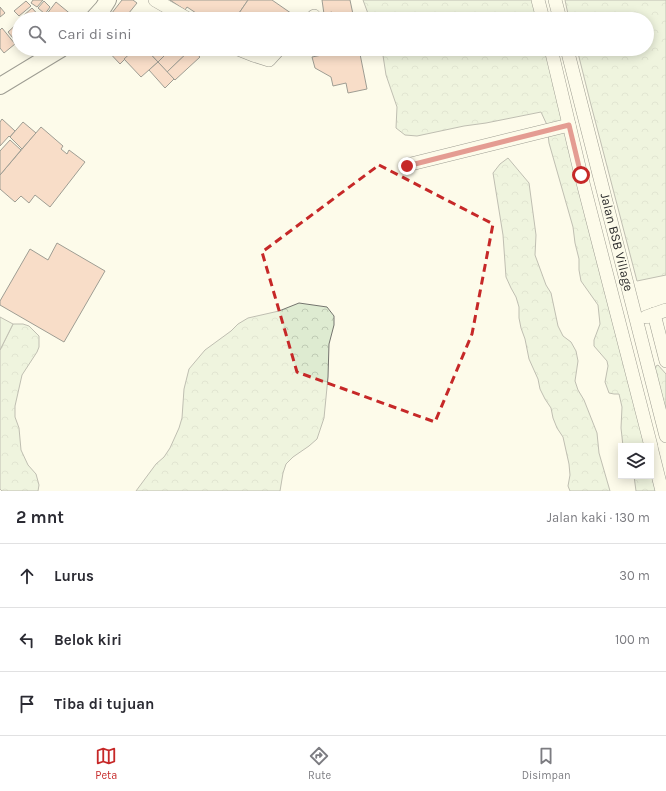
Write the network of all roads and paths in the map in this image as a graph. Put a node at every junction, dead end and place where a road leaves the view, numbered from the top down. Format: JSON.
{"nodes":[{"id":1,"x":108,"y":0,"type":"edge"},
{"id":2,"x":155,"y":0,"type":"edge"},
{"id":3,"x":538,"y":0,"type":"edge"},
{"id":4,"x":555,"y":0,"type":"edge"},
{"id":5,"x":99,"y":12,"type":"edge"},
{"id":6,"x":176,"y":12,"type":"edge"},
{"id":7,"x":541,"y":12,"type":"edge"},
{"id":8,"x":558,"y":12,"type":"edge"},
{"id":9,"x":49,"y":56,"type":"edge"},
{"id":10,"x":256,"y":56,"type":"edge"},
{"id":11,"x":273,"y":56,"type":"edge"},
{"id":12,"x":553,"y":56,"type":"edge"},
{"id":13,"x":569,"y":56,"type":"edge"},
{"id":14,"x":0,"y":86,"type":"edge"},
{"id":15,"x":569,"y":125,"type":"junction"},
{"id":16,"x":407,"y":166,"type":"dead end"},
{"id":17,"x":660,"y":312,"type":"edge"},
{"id":18,"x":637,"y":320,"type":"junction"},
{"id":19,"x":666,"y":361,"type":"edge"},
{"id":20,"x":666,"y":436,"type":"edge"},
{"id":21,"x":650,"y":443,"type":"edge"},
{"id":22,"x":654,"y":458,"type":"edge"},
{"id":23,"x":662,"y":491,"type":"edge"}],
"edges":[{"from":1,"to":5,"type":"main road"},
{"from":2,"to":6,"type":"street"},
{"from":3,"to":7,"type":"street"},
{"from":4,"to":8,"type":"street"},
{"from":9,"to":14,"type":"main road"},
{"from":10,"to":11,"type":"street"},
{"from":12,"to":15,"type":"street"},
{"from":13,"to":18,"type":"street","name":"Jalan BSB Village"},
{"from":15,"to":16,"type":"street"},
{"from":15,"to":21,"type":"street"},
{"from":17,"to":18,"type":"street"},
{"from":17,"to":19,"type":"street"},
{"from":18,"to":20,"type":"street","name":"Jalan BSB Village"},
{"from":22,"to":23,"type":"street"}]}
